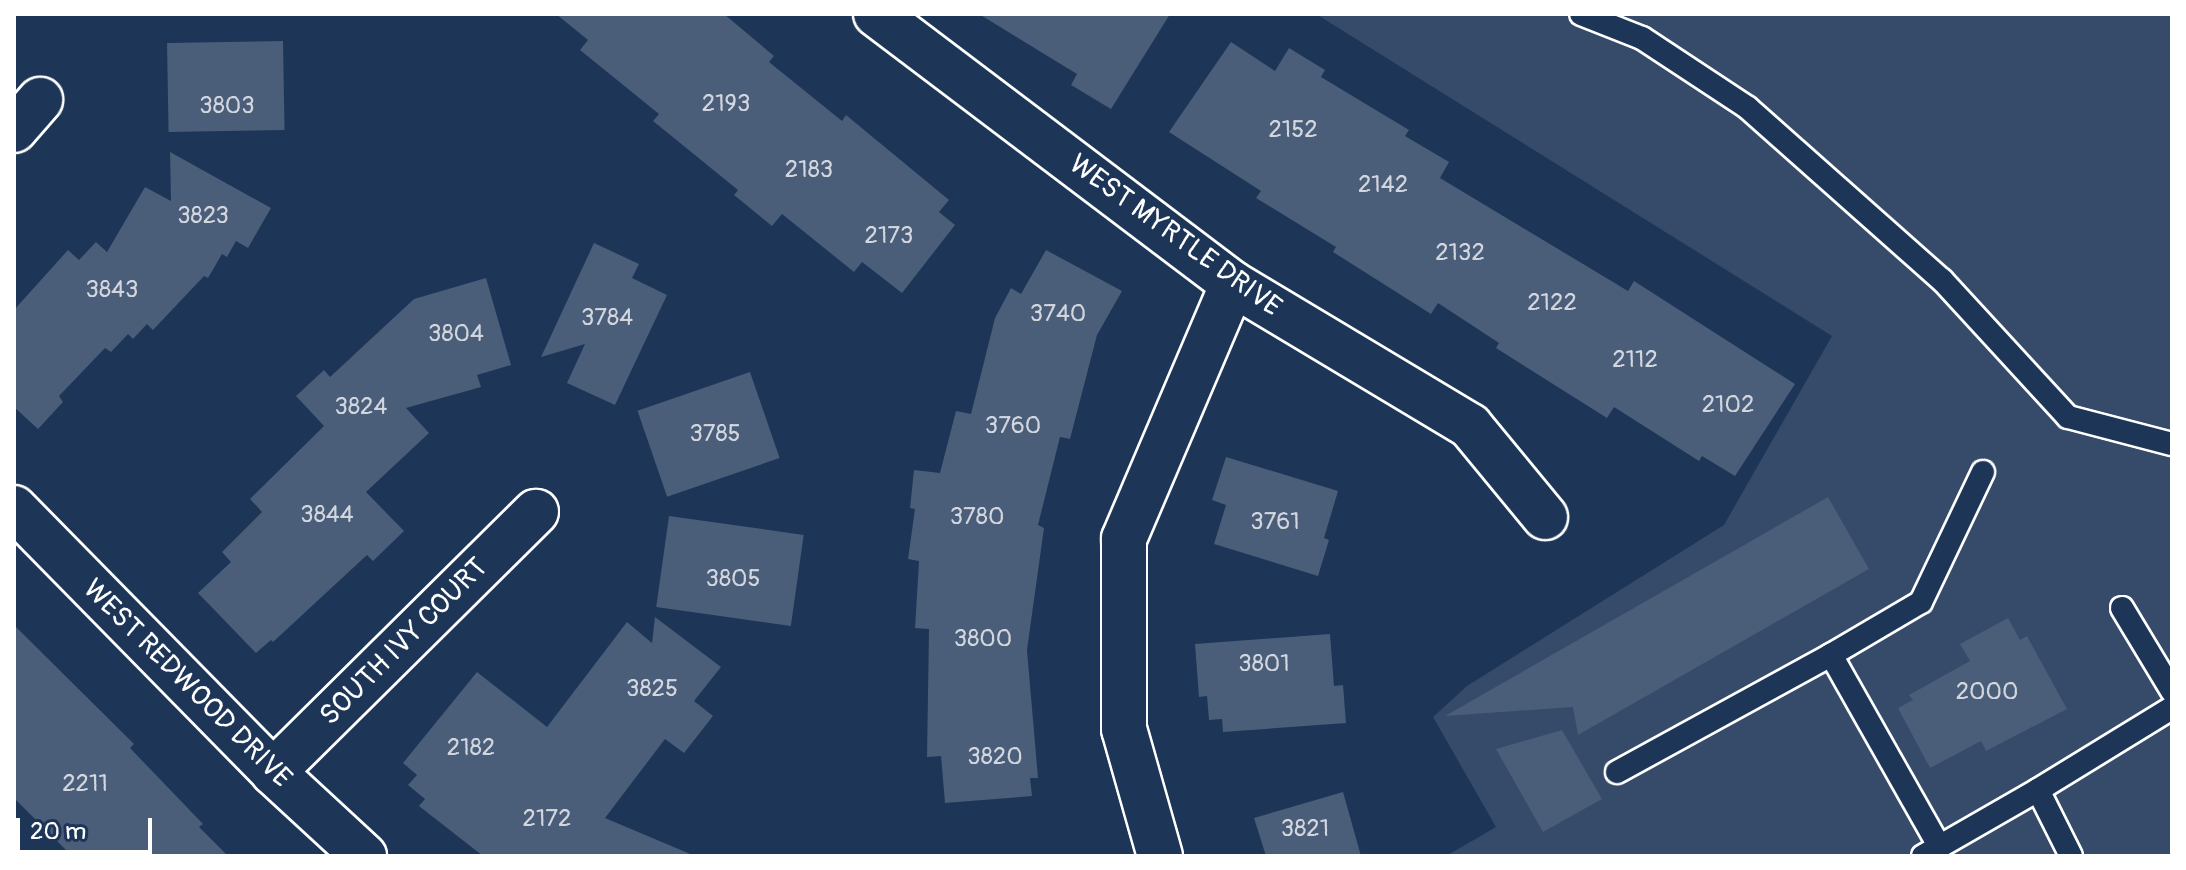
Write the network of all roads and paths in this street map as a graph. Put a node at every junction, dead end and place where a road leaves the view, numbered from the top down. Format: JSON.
{"nodes":[{"id":1,"x":876,"y":14,"type":"edge"},
{"id":2,"x":1581,"y":14,"type":"edge"},
{"id":3,"x":1233,"y":284,"type":"junction"},
{"id":4,"x":2172,"y":444,"type":"edge"},
{"id":5,"x":1983,"y":472,"type":"dead end"},
{"id":6,"x":14,"y":508,"type":"edge"},
{"id":7,"x":536,"y":512,"type":"dead end"},
{"id":8,"x":1545,"y":517,"type":"dead end"},
{"id":9,"x":2122,"y":608,"type":"dead end"},
{"id":10,"x":1831,"y":655,"type":"junction"},
{"id":11,"x":2172,"y":691,"type":"edge"},
{"id":12,"x":2172,"y":708,"type":"edge"},
{"id":13,"x":273,"y":772,"type":"junction"},
{"id":14,"x":1617,"y":772,"type":"dead end"},
{"id":15,"x":2038,"y":790,"type":"junction"},
{"id":16,"x":1931,"y":851,"type":"edge"},
{"id":17,"x":364,"y":856,"type":"edge"},
{"id":18,"x":1160,"y":856,"type":"edge"},
{"id":19,"x":2071,"y":856,"type":"edge"}],
"edges":[{"from":1,"to":3,"type":"street","name":"WEST MYRTLE DRIVE"},
{"from":2,"to":4,"type":"lane"},
{"from":3,"to":8,"type":"street","name":"WEST MYRTLE DRIVE"},
{"from":3,"to":18,"type":"street"},
{"from":5,"to":10,"type":"lane"},
{"from":6,"to":13,"type":"street","name":"WEST REDWOOD DRIVE"},
{"from":7,"to":13,"type":"street","name":"SOUTH IVY COURT"},
{"from":9,"to":11,"type":"lane"},
{"from":10,"to":14,"type":"lane"},
{"from":10,"to":16,"type":"lane"},
{"from":12,"to":15,"type":"lane"},
{"from":13,"to":17,"type":"street","name":"WEST REDWOOD DRIVE"},
{"from":15,"to":16,"type":"lane"},
{"from":15,"to":19,"type":"lane"}]}
